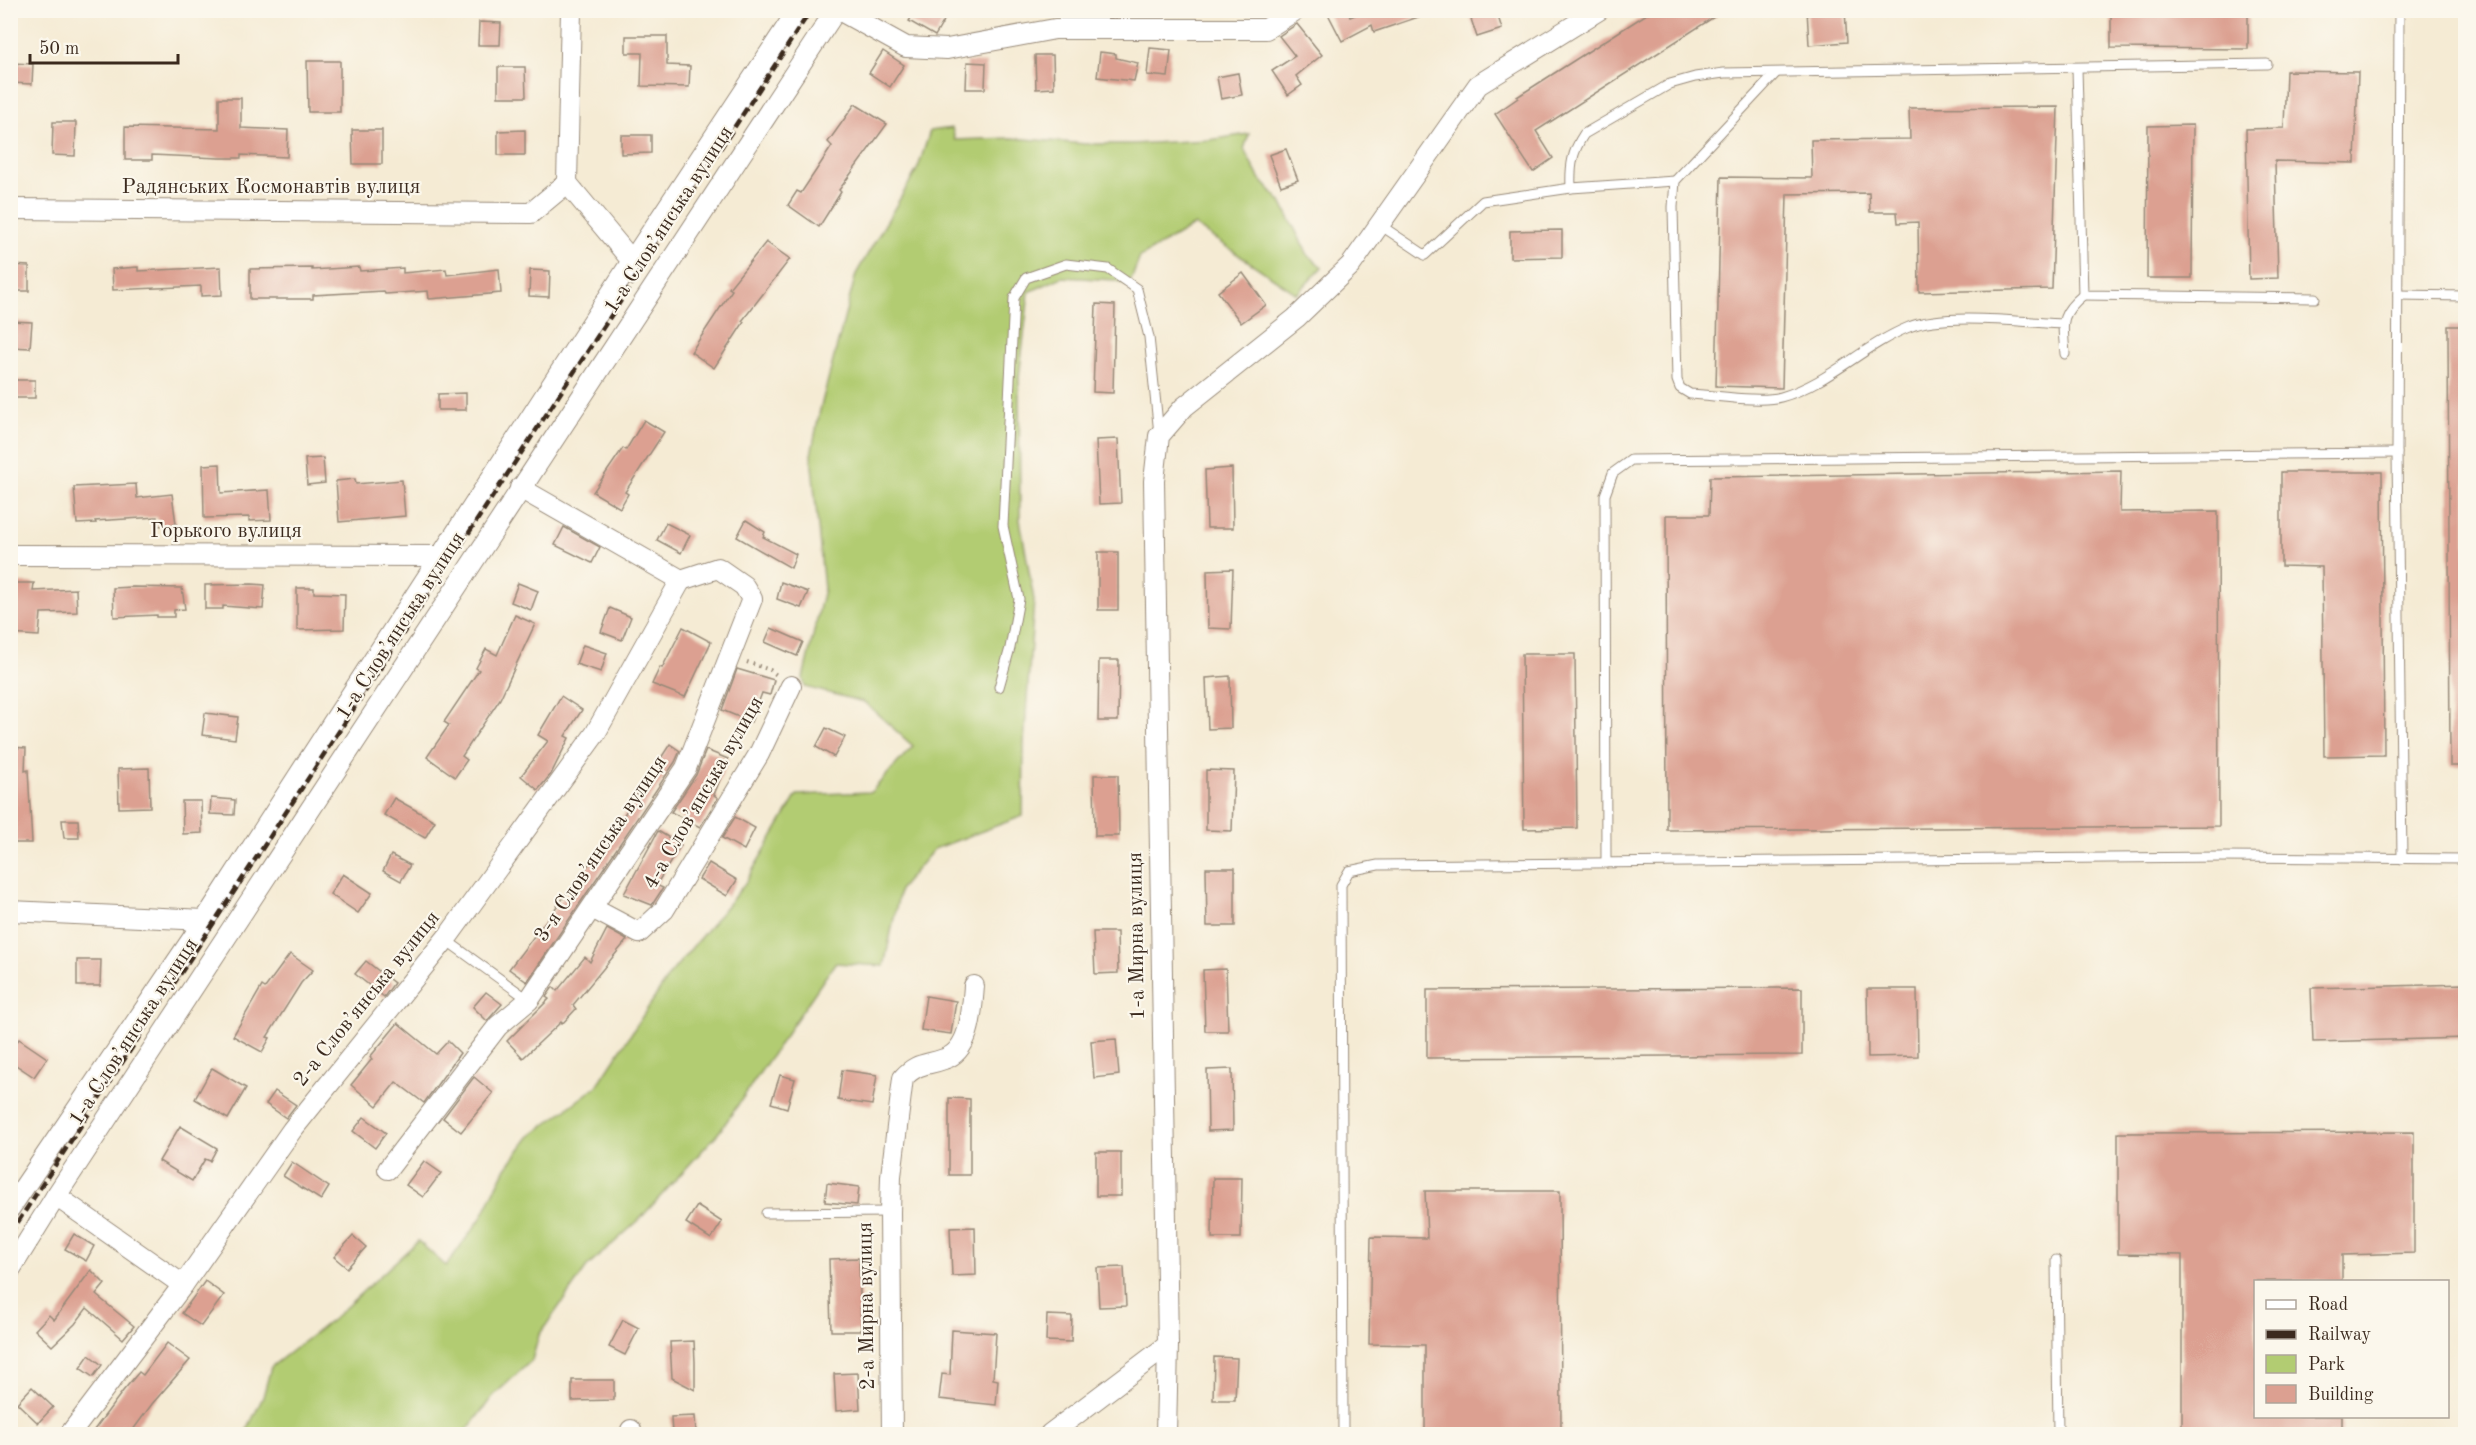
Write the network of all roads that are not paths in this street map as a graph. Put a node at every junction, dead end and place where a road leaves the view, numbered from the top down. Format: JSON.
{"nodes":[{"id":1,"x":571,"y":10,"type":"edge"},
{"id":2,"x":798,"y":10,"type":"edge"},
{"id":3,"x":837,"y":10,"type":"edge"},
{"id":4,"x":1296,"y":10,"type":"edge"},
{"id":5,"x":1599,"y":10,"type":"edge"},
{"id":6,"x":2399,"y":10,"type":"edge"},
{"id":7,"x":2267,"y":64,"type":"dead end"},
{"id":8,"x":2077,"y":68,"type":"junction"},
{"id":9,"x":1776,"y":73,"type":"junction"},
{"id":10,"x":1676,"y":181,"type":"junction"},
{"id":11,"x":567,"y":183,"type":"junction"},
{"id":12,"x":1571,"y":188,"type":"junction"},
{"id":13,"x":10,"y":209,"type":"edge"},
{"id":14,"x":1380,"y":225,"type":"junction"},
{"id":15,"x":632,"y":261,"type":"junction"},
{"id":16,"x":2083,"y":295,"type":"junction"},
{"id":17,"x":2398,"y":295,"type":"junction"},
{"id":18,"x":2466,"y":296,"type":"edge"},
{"id":19,"x":2314,"y":298,"type":"dead end"},
{"id":20,"x":2062,"y":324,"type":"junction"},
{"id":21,"x":2065,"y":354,"type":"dead end"},
{"id":22,"x":1159,"y":436,"type":"junction"},
{"id":23,"x":2397,"y":453,"type":"junction"},
{"id":24,"x":520,"y":488,"type":"junction"},
{"id":25,"x":10,"y":555,"type":"edge"},
{"id":26,"x":441,"y":556,"type":"junction"},
{"id":27,"x":681,"y":580,"type":"junction"},
{"id":28,"x":791,"y":687,"type":"dead end"},
{"id":29,"x":999,"y":687,"type":"dead end"},
{"id":30,"x":2402,"y":859,"type":"junction"},
{"id":31,"x":2466,"y":859,"type":"edge"},
{"id":32,"x":1606,"y":863,"type":"junction"},
{"id":33,"x":592,"y":908,"type":"junction"},
{"id":34,"x":10,"y":911,"type":"edge"},
{"id":35,"x":205,"y":920,"type":"junction"},
{"id":36,"x":446,"y":940,"type":"junction"},
{"id":37,"x":974,"y":986,"type":"dead end"},
{"id":38,"x":529,"y":1000,"type":"junction"},
{"id":39,"x":388,"y":1169,"type":"dead end"},
{"id":40,"x":56,"y":1196,"type":"junction"},
{"id":41,"x":10,"y":1208,"type":"edge"},
{"id":42,"x":890,"y":1212,"type":"junction"},
{"id":43,"x":766,"y":1213,"type":"dead end"},
{"id":44,"x":2056,"y":1260,"type":"dead end"},
{"id":45,"x":10,"y":1270,"type":"edge"},
{"id":46,"x":183,"y":1285,"type":"junction"},
{"id":47,"x":1168,"y":1345,"type":"junction"},
{"id":48,"x":70,"y":1434,"type":"edge"},
{"id":49,"x":892,"y":1434,"type":"edge"},
{"id":50,"x":1050,"y":1434,"type":"edge"},
{"id":51,"x":1166,"y":1434,"type":"edge"},
{"id":52,"x":1343,"y":1434,"type":"edge"},
{"id":53,"x":2058,"y":1434,"type":"edge"}],
"edges":[{"from":1,"to":11,"type":"street"},
{"from":2,"to":15,"type":"street"},
{"from":3,"to":4,"type":"street"},
{"from":3,"to":24,"type":"street","name":"1-а Слов’янська вулиця"},
{"from":5,"to":14,"type":"street"},
{"from":6,"to":17,"type":"lane"},
{"from":7,"to":8,"type":"lane"},
{"from":8,"to":9,"type":"lane"},
{"from":8,"to":16,"type":"lane"},
{"from":9,"to":10,"type":"lane"},
{"from":9,"to":12,"type":"lane"},
{"from":10,"to":12,"type":"lane"},
{"from":10,"to":20,"type":"lane"},
{"from":11,"to":13,"type":"street","name":"Радянських Космонавтів вулиця"},
{"from":11,"to":15,"type":"street"},
{"from":12,"to":14,"type":"lane"},
{"from":14,"to":22,"type":"street"},
{"from":15,"to":26,"type":"street"},
{"from":16,"to":19,"type":"lane"},
{"from":16,"to":20,"type":"lane"},
{"from":17,"to":18,"type":"lane"},
{"from":17,"to":23,"type":"lane"},
{"from":20,"to":21,"type":"lane"},
{"from":22,"to":29,"type":"lane"},
{"from":22,"to":47,"type":"street","name":"1-а Мирна вулиця"},
{"from":23,"to":30,"type":"lane"},
{"from":23,"to":32,"type":"lane"},
{"from":24,"to":27,"type":"street"},
{"from":24,"to":40,"type":"street","name":"1-а Слов’янська вулиця"},
{"from":25,"to":26,"type":"street","name":"Горького вулиця"},
{"from":26,"to":35,"type":"street"},
{"from":27,"to":33,"type":"street","name":"3-я Слов’янська вулиця"},
{"from":27,"to":36,"type":"street","name":"2-а Слов’янська вулиця"},
{"from":28,"to":33,"type":"street","name":"4-а Слов’янська вулиця"},
{"from":30,"to":31,"type":"lane"},
{"from":30,"to":32,"type":"lane"},
{"from":32,"to":52,"type":"lane"},
{"from":33,"to":38,"type":"street","name":"3-я Слов’янська вулиця"},
{"from":34,"to":35,"type":"street"},
{"from":35,"to":41,"type":"street"},
{"from":36,"to":38,"type":"lane"},
{"from":36,"to":46,"type":"street","name":"2-а Слов’янська вулиця"},
{"from":37,"to":42,"type":"street","name":"2-а Мирна вулиця"},
{"from":38,"to":39,"type":"street","name":"3-я Слов’янська вулиця"},
{"from":40,"to":45,"type":"street","name":"1-а Слов’янська вулиця"},
{"from":40,"to":46,"type":"street"},
{"from":42,"to":43,"type":"lane"},
{"from":42,"to":49,"type":"street","name":"2-а Мирна вулиця"},
{"from":44,"to":53,"type":"lane"},
{"from":46,"to":48,"type":"street","name":"2-а Слов’янська вулиця"},
{"from":47,"to":50,"type":"street"},
{"from":47,"to":51,"type":"street","name":"1-а Мирна вулиця"}]}
